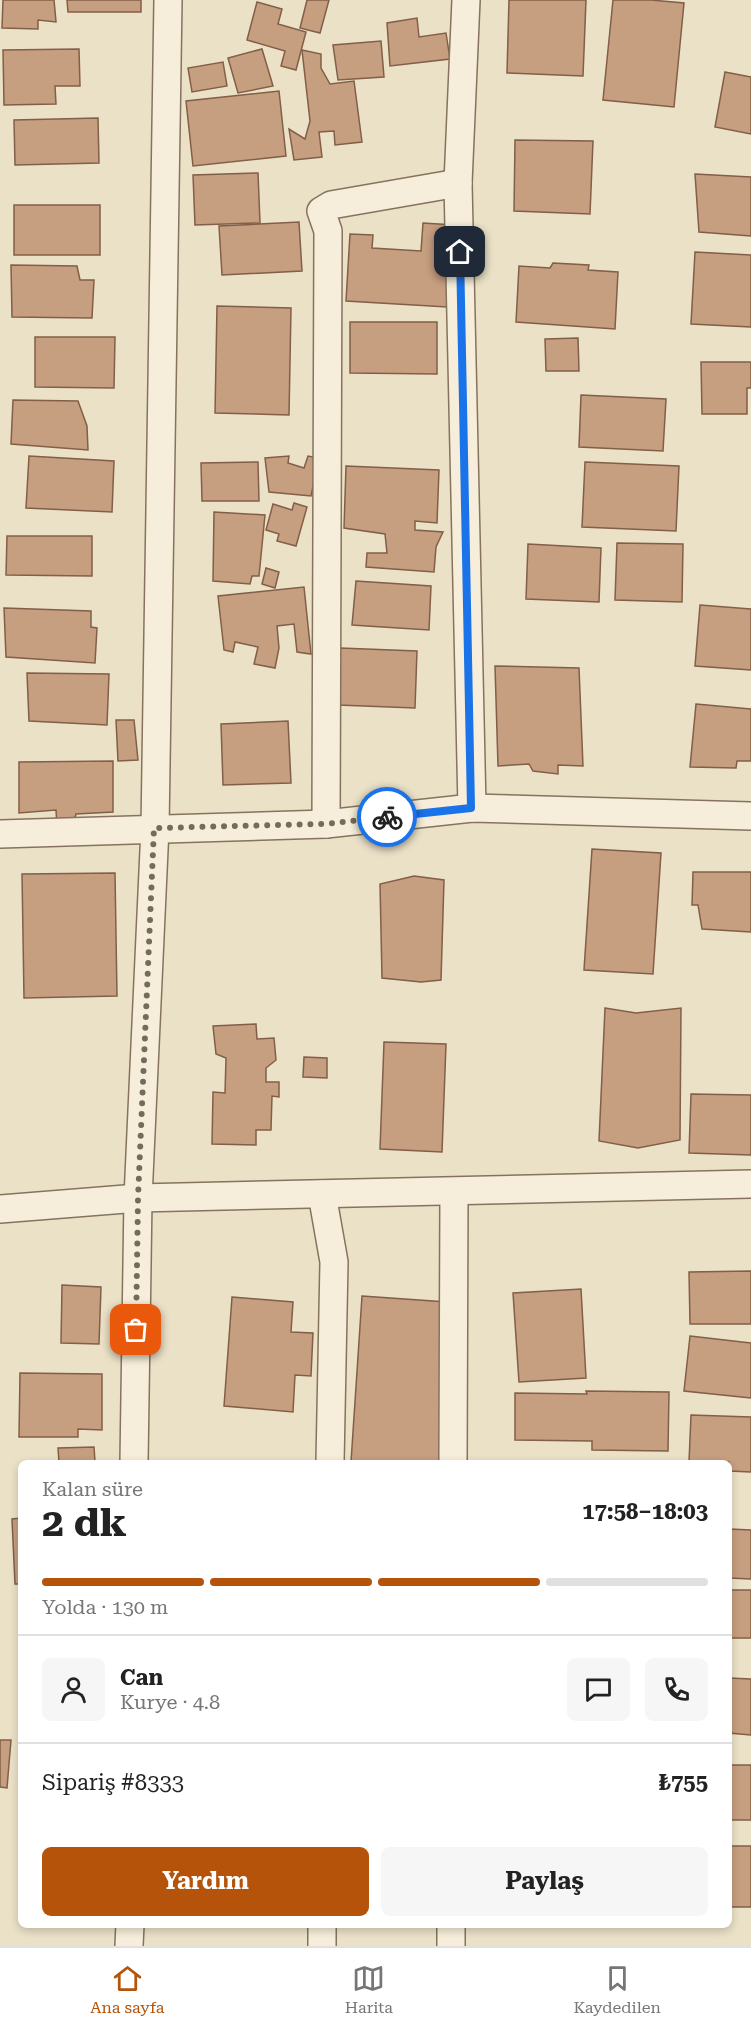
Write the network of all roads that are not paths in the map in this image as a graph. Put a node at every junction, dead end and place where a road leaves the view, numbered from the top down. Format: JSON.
{"nodes":[{"id":1,"x":168,"y":0,"type":"edge"},
{"id":2,"x":466,"y":0,"type":"edge"},
{"id":3,"x":458,"y":183,"type":"junction"},
{"id":4,"x":471,"y":808,"type":"junction"},
{"id":5,"x":751,"y":816,"type":"edge"},
{"id":6,"x":326,"y":824,"type":"junction"},
{"id":7,"x":154,"y":828,"type":"junction"},
{"id":8,"x":0,"y":834,"type":"edge"},
{"id":9,"x":751,"y":1184,"type":"edge"},
{"id":10,"x":454,"y":1192,"type":"junction"},
{"id":11,"x":322,"y":1194,"type":"junction"},
{"id":12,"x":138,"y":1198,"type":"junction"},
{"id":13,"x":0,"y":1209,"type":"edge"},
{"id":14,"x":134,"y":1460,"type":"edge"},
{"id":15,"x":330,"y":1460,"type":"edge"},
{"id":16,"x":453,"y":1460,"type":"edge"},
{"id":17,"x":129,"y":1928,"type":"edge"},
{"id":18,"x":322,"y":1928,"type":"edge"},
{"id":19,"x":451,"y":1928,"type":"edge"},
{"id":20,"x":129,"y":1946,"type":"edge"},
{"id":21,"x":322,"y":1946,"type":"edge"},
{"id":22,"x":451,"y":1946,"type":"edge"}],
"edges":[{"from":1,"to":7,"type":"street"},
{"from":2,"to":3,"type":"street"},
{"from":3,"to":4,"type":"street"},
{"from":3,"to":6,"type":"street"},
{"from":4,"to":5,"type":"street"},
{"from":4,"to":6,"type":"street"},
{"from":6,"to":7,"type":"street"},
{"from":7,"to":8,"type":"street"},
{"from":7,"to":12,"type":"street"},
{"from":9,"to":10,"type":"street"},
{"from":10,"to":11,"type":"street"},
{"from":10,"to":16,"type":"street"},
{"from":11,"to":12,"type":"street"},
{"from":11,"to":15,"type":"street"},
{"from":12,"to":13,"type":"street"},
{"from":12,"to":14,"type":"street"},
{"from":17,"to":20,"type":"street"},
{"from":18,"to":21,"type":"street"},
{"from":19,"to":22,"type":"street"}]}
